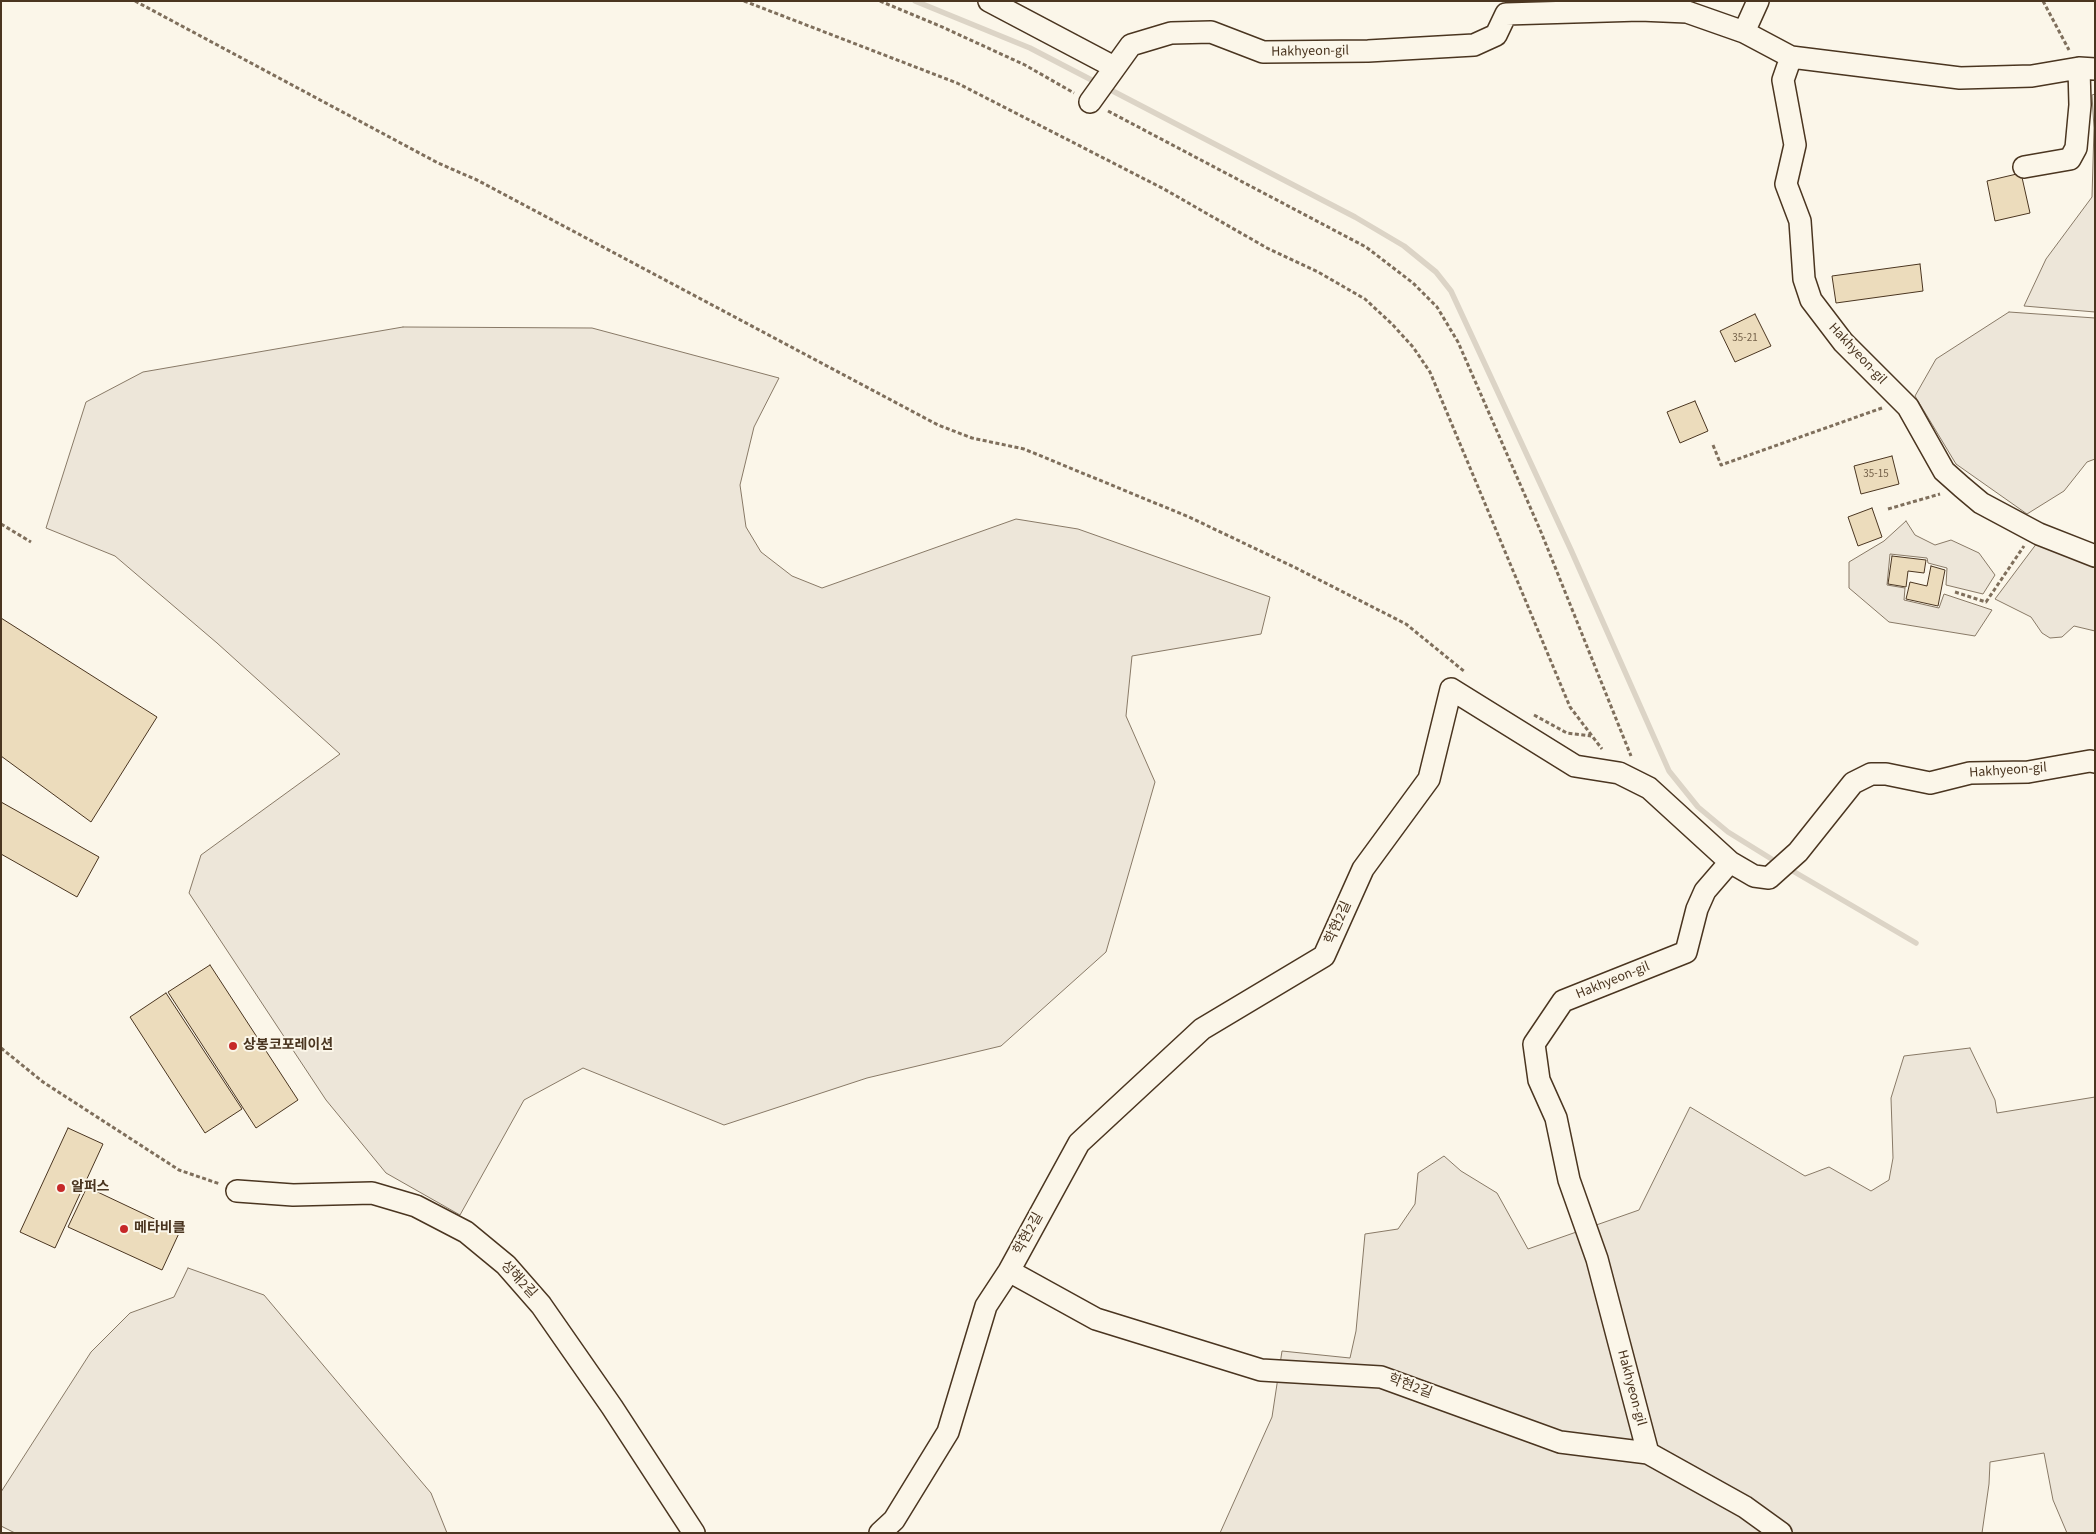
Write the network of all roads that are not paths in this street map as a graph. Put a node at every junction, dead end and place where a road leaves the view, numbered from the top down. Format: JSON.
{"nodes":[{"id":1,"x":989,"y":1,"type":"edge"},
{"id":2,"x":1758,"y":1,"type":"edge"},
{"id":3,"x":1640,"y":5,"type":"edge"},
{"id":4,"x":1505,"y":8,"type":"edge"},
{"id":5,"x":1744,"y":32,"type":"junction"},
{"id":6,"x":1791,"y":57,"type":"junction"},
{"id":7,"x":1114,"y":67,"type":"junction"},
{"id":8,"x":2087,"y":69,"type":"edge"},
{"id":9,"x":1090,"y":102,"type":"road end"},
{"id":10,"x":2024,"y":167,"type":"dead end"},
{"id":11,"x":2095,"y":556,"type":"edge"},
{"id":12,"x":2095,"y":762,"type":"edge"},
{"id":13,"x":1730,"y":862,"type":"junction"},
{"id":14,"x":237,"y":1190,"type":"road end"},
{"id":15,"x":1009,"y":1271,"type":"junction"},
{"id":16,"x":1648,"y":1453,"type":"junction"},
{"id":17,"x":694,"y":1533,"type":"edge"},
{"id":18,"x":880,"y":1533,"type":"edge"},
{"id":19,"x":1781,"y":1533,"type":"edge"}],
"edges":[{"from":1,"to":7,"type":"street"},
{"from":2,"to":5,"type":"street"},
{"from":3,"to":4,"type":"street","name":"Hakhyeon-gil"},
{"from":3,"to":5,"type":"street","name":"Hakhyeon-gil"},
{"from":4,"to":7,"type":"street","name":"Hakhyeon-gil"},
{"from":5,"to":6,"type":"street","name":"Hakhyeon-gil"},
{"from":6,"to":8,"type":"street","name":"Hakhyeon-gil"},
{"from":6,"to":11,"type":"street","name":"Hakhyeon-gil"},
{"from":7,"to":9,"type":"street","name":"Hakhyeon-gil"},
{"from":8,"to":10,"type":"street"},
{"from":12,"to":13,"type":"street","name":"Hakhyeon-gil"},
{"from":13,"to":15,"type":"street","name":"학현2길"},
{"from":13,"to":16,"type":"street","name":"Hakhyeon-gil"},
{"from":14,"to":17,"type":"street","name":"성해2길"},
{"from":15,"to":16,"type":"street","name":"학현2길"},
{"from":15,"to":18,"type":"street"},
{"from":16,"to":19,"type":"street"}]}
